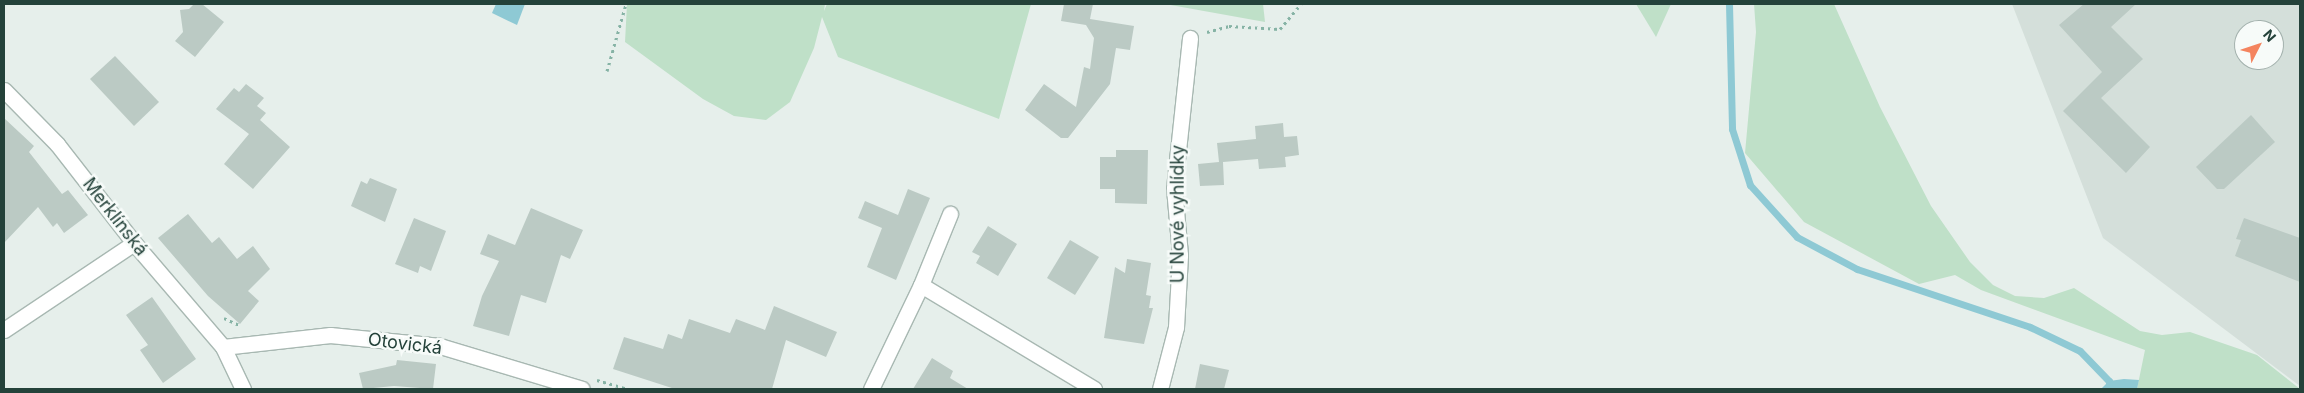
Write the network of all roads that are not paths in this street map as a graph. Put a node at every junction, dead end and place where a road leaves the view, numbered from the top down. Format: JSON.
{"nodes":[{"id":1,"x":1190,"y":38,"type":"road end"},
{"id":2,"x":4,"y":90,"type":"edge"},
{"id":3,"x":950,"y":214,"type":"dead end"},
{"id":4,"x":134,"y":243,"type":"junction"},
{"id":5,"x":921,"y":286,"type":"junction"},
{"id":6,"x":4,"y":330,"type":"edge"},
{"id":7,"x":223,"y":347,"type":"junction"},
{"id":8,"x":586,"y":383,"type":"edge"},
{"id":9,"x":243,"y":389,"type":"edge"},
{"id":10,"x":871,"y":389,"type":"edge"},
{"id":11,"x":1094,"y":389,"type":"edge"},
{"id":12,"x":1160,"y":389,"type":"edge"}],
"edges":[{"from":1,"to":12,"type":"street","name":"U Nové vyhlídky"},
{"from":2,"to":4,"type":"street","name":"Merklínská"},
{"from":3,"to":5,"type":"street"},
{"from":4,"to":6,"type":"street"},
{"from":4,"to":7,"type":"street","name":"Merklínská"},
{"from":5,"to":10,"type":"street"},
{"from":5,"to":11,"type":"street"},
{"from":7,"to":8,"type":"street","name":"Otovická"},
{"from":7,"to":9,"type":"street","name":"Merklínská"}]}
